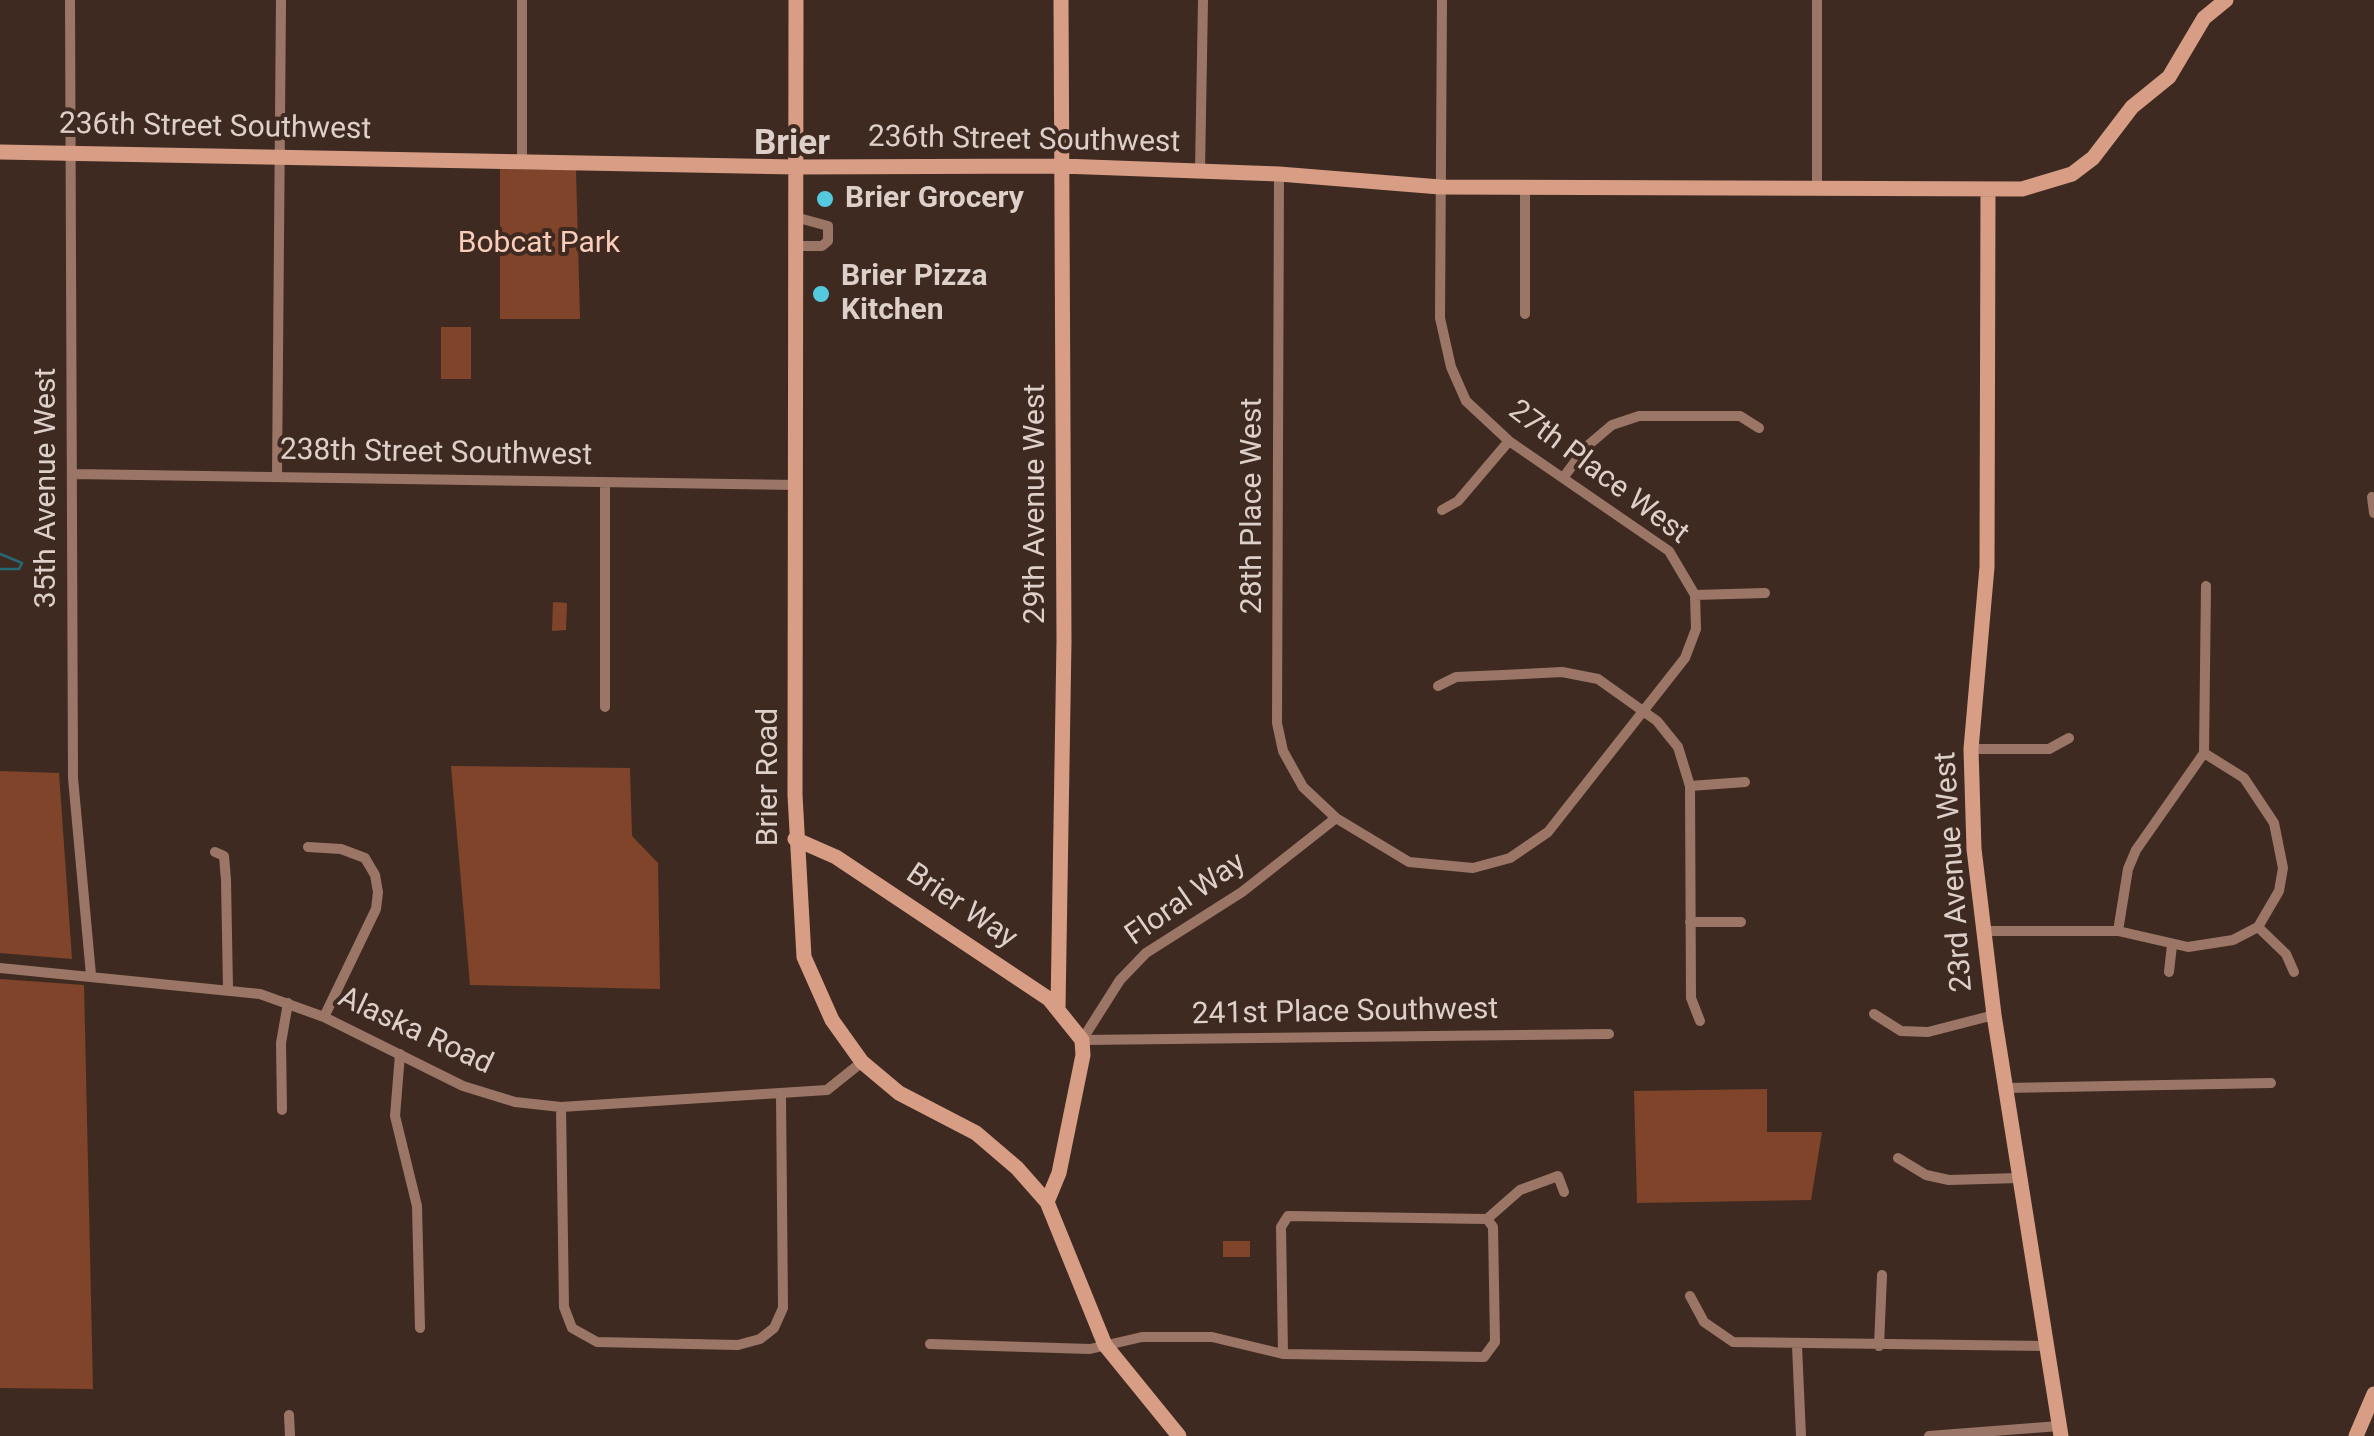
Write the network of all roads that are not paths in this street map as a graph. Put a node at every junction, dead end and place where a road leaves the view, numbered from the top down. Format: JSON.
{"nodes":[{"id":1,"x":70,"y":0,"type":"edge"},
{"id":2,"x":282,"y":0,"type":"edge"},
{"id":3,"x":522,"y":0,"type":"edge"},
{"id":4,"x":796,"y":0,"type":"edge"},
{"id":5,"x":1061,"y":0,"type":"edge"},
{"id":6,"x":1203,"y":0,"type":"edge"},
{"id":7,"x":1442,"y":0,"type":"edge"},
{"id":8,"x":1818,"y":0,"type":"edge"},
{"id":9,"x":2226,"y":0,"type":"edge"},
{"id":10,"x":0,"y":152,"type":"edge"},
{"id":11,"x":71,"y":153,"type":"junction"},
{"id":12,"x":280,"y":156,"type":"junction"},
{"id":13,"x":522,"y":162,"type":"junction"},
{"id":14,"x":1062,"y":166,"type":"junction"},
{"id":15,"x":795,"y":167,"type":"junction"},
{"id":16,"x":1200,"y":170,"type":"junction"},
{"id":17,"x":1278,"y":174,"type":"junction"},
{"id":18,"x":1440,"y":187,"type":"junction"},
{"id":19,"x":1525,"y":188,"type":"junction"},
{"id":20,"x":1817,"y":188,"type":"junction"},
{"id":21,"x":1988,"y":188,"type":"junction"},
{"id":22,"x":796,"y":216,"type":"junction"},
{"id":23,"x":796,"y":246,"type":"junction"},
{"id":24,"x":1525,"y":314,"type":"dead end"},
{"id":25,"x":1759,"y":428,"type":"dead end"},
{"id":26,"x":1509,"y":441,"type":"junction"},
{"id":27,"x":72,"y":474,"type":"junction"},
{"id":28,"x":278,"y":476,"type":"junction"},
{"id":29,"x":1563,"y":478,"type":"junction"},
{"id":30,"x":605,"y":483,"type":"junction"},
{"id":31,"x":798,"y":485,"type":"junction"},
{"id":32,"x":2372,"y":497,"type":"edge"},
{"id":33,"x":1442,"y":510,"type":"dead end"},
{"id":34,"x":2374,"y":513,"type":"edge"},
{"id":35,"x":2206,"y":586,"type":"dead end"},
{"id":36,"x":1765,"y":593,"type":"dead end"},
{"id":37,"x":1695,"y":595,"type":"junction"},
{"id":38,"x":1438,"y":686,"type":"dead end"},
{"id":39,"x":605,"y":707,"type":"dead end"},
{"id":40,"x":1643,"y":709,"type":"junction"},
{"id":41,"x":2069,"y":738,"type":"dead end"},
{"id":42,"x":1970,"y":748,"type":"junction"},
{"id":43,"x":2204,"y":753,"type":"junction"},
{"id":44,"x":1744,"y":782,"type":"dead end"},
{"id":45,"x":1690,"y":786,"type":"junction"},
{"id":46,"x":1336,"y":818,"type":"junction"},
{"id":47,"x":796,"y":839,"type":"junction"},
{"id":48,"x":308,"y":847,"type":"dead end"},
{"id":49,"x":215,"y":852,"type":"dead end"},
{"id":50,"x":1690,"y":922,"type":"junction"},
{"id":51,"x":1741,"y":922,"type":"dead end"},
{"id":52,"x":2258,"y":927,"type":"junction"},
{"id":53,"x":1981,"y":932,"type":"junction"},
{"id":54,"x":2118,"y":932,"type":"junction"},
{"id":55,"x":2172,"y":945,"type":"junction"},
{"id":56,"x":0,"y":968,"type":"edge"},
{"id":57,"x":2169,"y":972,"type":"dead end"},
{"id":58,"x":2294,"y":972,"type":"dead end"},
{"id":59,"x":91,"y":976,"type":"junction"},
{"id":60,"x":228,"y":988,"type":"junction"},
{"id":61,"x":288,"y":1004,"type":"junction"},
{"id":62,"x":1058,"y":1008,"type":"junction"},
{"id":63,"x":1874,"y":1014,"type":"dead end"},
{"id":64,"x":1994,"y":1015,"type":"junction"},
{"id":65,"x":324,"y":1017,"type":"junction"},
{"id":66,"x":1700,"y":1021,"type":"dead end"},
{"id":67,"x":1609,"y":1034,"type":"dead end"},
{"id":68,"x":1082,"y":1040,"type":"junction"},
{"id":69,"x":400,"y":1054,"type":"junction"},
{"id":70,"x":862,"y":1062,"type":"junction"},
{"id":71,"x":2271,"y":1084,"type":"dead end"},
{"id":72,"x":2005,"y":1088,"type":"junction"},
{"id":73,"x":781,"y":1095,"type":"junction"},
{"id":74,"x":562,"y":1107,"type":"junction"},
{"id":75,"x":282,"y":1110,"type":"dead end"},
{"id":76,"x":1898,"y":1158,"type":"dead end"},
{"id":77,"x":2019,"y":1178,"type":"junction"},
{"id":78,"x":1564,"y":1192,"type":"dead end"},
{"id":79,"x":1047,"y":1202,"type":"junction"},
{"id":80,"x":1488,"y":1218,"type":"junction"},
{"id":81,"x":1882,"y":1275,"type":"dead end"},
{"id":82,"x":1690,"y":1296,"type":"dead end"},
{"id":83,"x":420,"y":1328,"type":"dead end"},
{"id":84,"x":930,"y":1344,"type":"dead end"},
{"id":85,"x":1106,"y":1345,"type":"junction"},
{"id":86,"x":1797,"y":1346,"type":"junction"},
{"id":87,"x":1879,"y":1346,"type":"junction"},
{"id":88,"x":2045,"y":1346,"type":"junction"},
{"id":89,"x":1283,"y":1354,"type":"junction"},
{"id":90,"x":2374,"y":1394,"type":"edge"},
{"id":91,"x":289,"y":1416,"type":"dead end"},
{"id":92,"x":2060,"y":1431,"type":"edge"},
{"id":93,"x":290,"y":1436,"type":"edge"},
{"id":94,"x":1179,"y":1436,"type":"edge"},
{"id":95,"x":1801,"y":1436,"type":"edge"},
{"id":96,"x":1929,"y":1436,"type":"edge"},
{"id":97,"x":2356,"y":1436,"type":"edge"}],
"edges":[{"from":1,"to":11,"type":"street","name":"35th Avenue West"},
{"from":2,"to":12,"type":"street"},
{"from":3,"to":13,"type":"street"},
{"from":4,"to":15,"type":"street","name":"Brier Road"},
{"from":5,"to":14,"type":"street","name":"29th Avenue West"},
{"from":6,"to":16,"type":"street"},
{"from":7,"to":18,"type":"street","name":"27th Place West"},
{"from":8,"to":20,"type":"street"},
{"from":9,"to":21,"type":"street","name":"236th Street Southwest"},
{"from":10,"to":11,"type":"street","name":"236th Street Southwest"},
{"from":11,"to":12,"type":"street","name":"236th Street Southwest"},
{"from":11,"to":27,"type":"street","name":"35th Avenue West"},
{"from":12,"to":13,"type":"street","name":"236th Street Southwest"},
{"from":12,"to":28,"type":"street"},
{"from":13,"to":15,"type":"street","name":"236th Street Southwest"},
{"from":14,"to":15,"type":"street","name":"236th Street Southwest"},
{"from":14,"to":16,"type":"street","name":"236th Street Southwest"},
{"from":14,"to":62,"type":"street","name":"29th Avenue West"},
{"from":15,"to":22,"type":"street","name":"Brier Road"},
{"from":16,"to":17,"type":"street","name":"236th Street Southwest"},
{"from":17,"to":18,"type":"street","name":"236th Street Southwest"},
{"from":17,"to":46,"type":"street","name":"28th Place West"},
{"from":18,"to":19,"type":"street","name":"236th Street Southwest"},
{"from":18,"to":26,"type":"street","name":"27th Place West"},
{"from":19,"to":20,"type":"street","name":"236th Street Southwest"},
{"from":19,"to":24,"type":"street"},
{"from":20,"to":21,"type":"street","name":"236th Street Southwest"},
{"from":21,"to":42,"type":"street","name":"23rd Avenue West"},
{"from":22,"to":23,"type":"street","name":"Brier Road"},
{"from":22,"to":23,"type":"street"},
{"from":23,"to":31,"type":"street","name":"Brier Road"},
{"from":25,"to":29,"type":"street"},
{"from":26,"to":29,"type":"street","name":"27th Place West"},
{"from":26,"to":33,"type":"street"},
{"from":27,"to":28,"type":"street","name":"238th Street Southwest"},
{"from":27,"to":59,"type":"street","name":"35th Avenue West"},
{"from":28,"to":30,"type":"street","name":"238th Street Southwest"},
{"from":29,"to":37,"type":"street","name":"27th Place West"},
{"from":30,"to":31,"type":"street","name":"238th Street Southwest"},
{"from":30,"to":39,"type":"street"},
{"from":31,"to":47,"type":"street","name":"Brier Road"},
{"from":32,"to":34,"type":"street"},
{"from":35,"to":43,"type":"street"},
{"from":36,"to":37,"type":"street"},
{"from":37,"to":40,"type":"street"},
{"from":38,"to":40,"type":"street"},
{"from":40,"to":45,"type":"street"},
{"from":40,"to":46,"type":"street"},
{"from":41,"to":42,"type":"street"},
{"from":42,"to":53,"type":"street","name":"23rd Avenue West"},
{"from":43,"to":52,"type":"street"},
{"from":43,"to":54,"type":"street"},
{"from":44,"to":45,"type":"street"},
{"from":45,"to":50,"type":"street"},
{"from":46,"to":68,"type":"street","name":"Floral Way"},
{"from":47,"to":62,"type":"street","name":"Brier Way"},
{"from":47,"to":70,"type":"street","name":"Brier Road"},
{"from":48,"to":65,"type":"street"},
{"from":49,"to":60,"type":"street"},
{"from":50,"to":51,"type":"street"},
{"from":50,"to":66,"type":"street"},
{"from":52,"to":55,"type":"street"},
{"from":52,"to":58,"type":"street"},
{"from":53,"to":54,"type":"street"},
{"from":53,"to":64,"type":"street","name":"23rd Avenue West"},
{"from":54,"to":55,"type":"street"},
{"from":55,"to":57,"type":"street"},
{"from":56,"to":59,"type":"street","name":"Alaska Road"},
{"from":59,"to":60,"type":"street","name":"Alaska Road"},
{"from":60,"to":61,"type":"street","name":"Alaska Road"},
{"from":61,"to":65,"type":"street","name":"Alaska Road"},
{"from":61,"to":75,"type":"street"},
{"from":62,"to":68,"type":"street","name":"Brier Way"},
{"from":63,"to":64,"type":"street"},
{"from":64,"to":72,"type":"street","name":"23rd Avenue West"},
{"from":65,"to":69,"type":"street","name":"Alaska Road"},
{"from":67,"to":68,"type":"street","name":"241st Place Southwest"},
{"from":68,"to":79,"type":"street"},
{"from":69,"to":74,"type":"street","name":"Alaska Road"},
{"from":69,"to":83,"type":"street"},
{"from":70,"to":73,"type":"street","name":"Alaska Road"},
{"from":70,"to":79,"type":"street","name":"Brier Road"},
{"from":71,"to":72,"type":"street"},
{"from":72,"to":77,"type":"street","name":"23rd Avenue West"},
{"from":73,"to":74,"type":"street","name":"Alaska Road"},
{"from":73,"to":74,"type":"street"},
{"from":76,"to":77,"type":"street"},
{"from":77,"to":88,"type":"street","name":"23rd Avenue West"},
{"from":78,"to":80,"type":"street"},
{"from":79,"to":85,"type":"street","name":"Brier Road"},
{"from":80,"to":89,"type":"street"},
{"from":80,"to":89,"type":"street"},
{"from":81,"to":87,"type":"street"},
{"from":82,"to":86,"type":"street"},
{"from":84,"to":85,"type":"street"},
{"from":85,"to":89,"type":"street"},
{"from":85,"to":94,"type":"street","name":"Brier Road"},
{"from":86,"to":87,"type":"street"},
{"from":86,"to":95,"type":"street"},
{"from":87,"to":88,"type":"street"},
{"from":88,"to":92,"type":"street","name":"23rd Avenue West"},
{"from":90,"to":97,"type":"street"},
{"from":91,"to":93,"type":"street"},
{"from":92,"to":96,"type":"street"}]}
